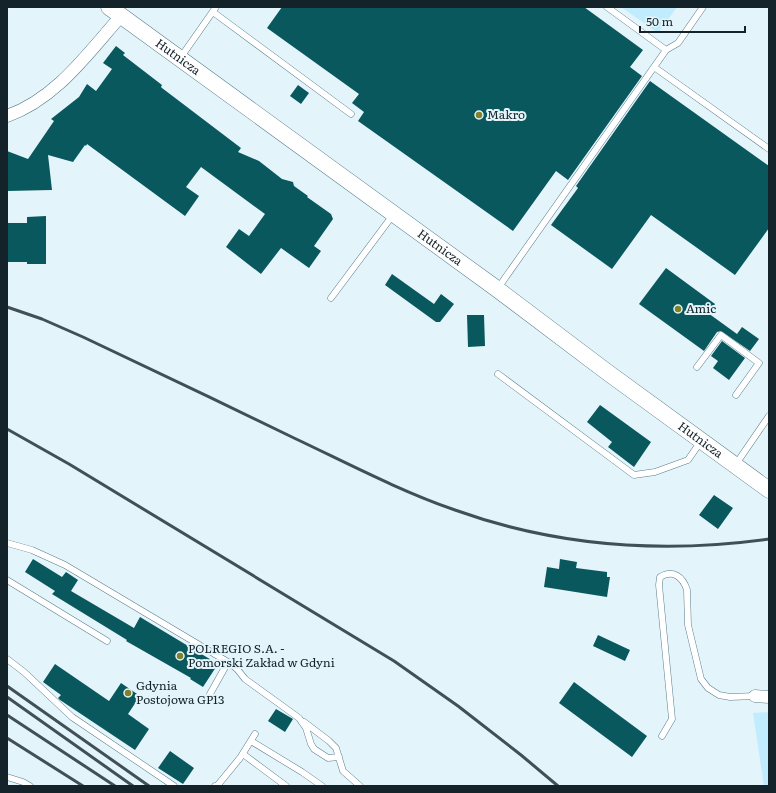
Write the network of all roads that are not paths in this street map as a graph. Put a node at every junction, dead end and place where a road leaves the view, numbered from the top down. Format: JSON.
{"nodes":[{"id":1,"x":606,"y":7,"type":"edge"},
{"id":2,"x":703,"y":7,"type":"edge"},
{"id":3,"x":214,"y":9,"type":"edge"},
{"id":4,"x":115,"y":11,"type":"edge"},
{"id":5,"x":666,"y":50,"type":"junction"},
{"id":6,"x":180,"y":58,"type":"junction"},
{"id":7,"x":654,"y":67,"type":"junction"},
{"id":8,"x":351,"y":114,"type":"dead end"},
{"id":9,"x":7,"y":116,"type":"edge"},
{"id":10,"x":769,"y":149,"type":"edge"},
{"id":11,"x":394,"y":214,"type":"junction"},
{"id":12,"x":497,"y":289,"type":"junction"},
{"id":13,"x":331,"y":298,"type":"dead end"},
{"id":14,"x":697,"y":368,"type":"dead end"},
{"id":15,"x":498,"y":374,"type":"dead end"},
{"id":16,"x":736,"y":395,"type":"dead end"},
{"id":17,"x":769,"y":416,"type":"edge"},
{"id":18,"x":701,"y":441,"type":"junction"},
{"id":19,"x":735,"y":465,"type":"junction"},
{"id":20,"x":769,"y":490,"type":"edge"},
{"id":21,"x":7,"y":544,"type":"edge"},
{"id":22,"x":7,"y":580,"type":"edge"},
{"id":23,"x":107,"y":641,"type":"dead end"},
{"id":24,"x":7,"y":659,"type":"edge"},
{"id":25,"x":228,"y":662,"type":"junction"},
{"id":26,"x":210,"y":694,"type":"dead end"},
{"id":27,"x":755,"y":696,"type":"joint"},
{"id":28,"x":769,"y":696,"type":"edge"},
{"id":29,"x":299,"y":718,"type":"junction"},
{"id":30,"x":255,"y":734,"type":"dead end"},
{"id":31,"x":662,"y":736,"type":"dead end"},
{"id":32,"x":251,"y":741,"type":"junction"},
{"id":33,"x":243,"y":754,"type":"junction"},
{"id":34,"x":339,"y":757,"type":"junction"},
{"id":35,"x":7,"y":777,"type":"edge"},
{"id":36,"x":30,"y":786,"type":"edge"},
{"id":37,"x":174,"y":786,"type":"edge"},
{"id":38,"x":215,"y":786,"type":"edge"},
{"id":39,"x":286,"y":786,"type":"edge"},
{"id":40,"x":322,"y":786,"type":"edge"},
{"id":41,"x":360,"y":786,"type":"edge"}],
"edges":[{"from":1,"to":5,"type":"lane"},
{"from":2,"to":5,"type":"lane"},
{"from":3,"to":6,"type":"lane"},
{"from":3,"to":8,"type":"lane"},
{"from":4,"to":6,"type":"main road","name":"Hutnicza"},
{"from":4,"to":9,"type":"street"},
{"from":5,"to":7,"type":"lane"},
{"from":6,"to":11,"type":"main road","name":"Hutnicza"},
{"from":7,"to":10,"type":"lane"},
{"from":7,"to":12,"type":"lane"},
{"from":11,"to":12,"type":"main road","name":"Hutnicza"},
{"from":11,"to":13,"type":"lane"},
{"from":12,"to":18,"type":"main road","name":"Hutnicza"},
{"from":14,"to":16,"type":"lane"},
{"from":15,"to":18,"type":"lane"},
{"from":17,"to":19,"type":"lane"},
{"from":18,"to":19,"type":"main road","name":"Hutnicza"},
{"from":19,"to":20,"type":"main road","name":"Hutnicza"},
{"from":21,"to":25,"type":"lane"},
{"from":22,"to":23,"type":"lane"},
{"from":24,"to":37,"type":"lane"},
{"from":25,"to":26,"type":"lane"},
{"from":25,"to":29,"type":"lane"},
{"from":27,"to":28,"type":"street"},
{"from":27,"to":31,"type":"lane"},
{"from":29,"to":34,"type":"lane"},
{"from":29,"to":34,"type":"lane"},
{"from":30,"to":32,"type":"lane"},
{"from":32,"to":33,"type":"lane"},
{"from":32,"to":40,"type":"lane"},
{"from":33,"to":38,"type":"lane"},
{"from":33,"to":39,"type":"lane"},
{"from":34,"to":41,"type":"lane"},
{"from":35,"to":36,"type":"lane"}]}
